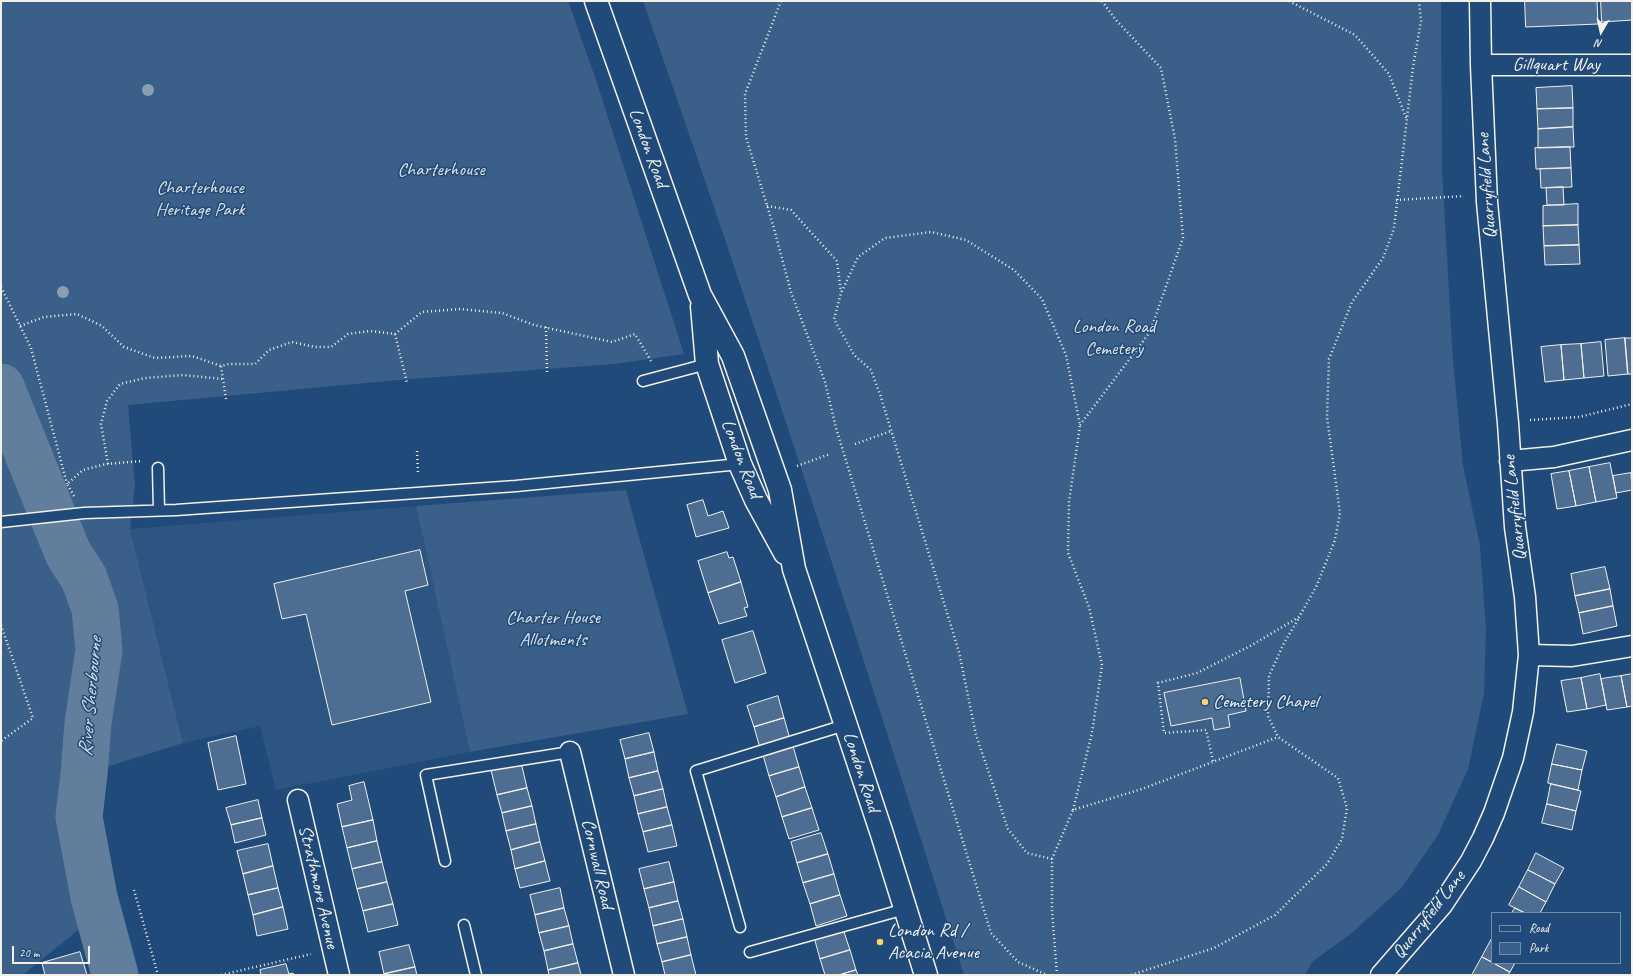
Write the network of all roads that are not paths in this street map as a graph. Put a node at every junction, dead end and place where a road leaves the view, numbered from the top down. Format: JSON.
{"nodes":[{"id":1,"x":596,"y":1,"type":"edge"},
{"id":2,"x":1480,"y":1,"type":"edge"},
{"id":3,"x":1480,"y":65,"type":"junction"},
{"id":4,"x":1632,"y":65,"type":"edge"},
{"id":5,"x":700,"y":295,"type":"junction"},
{"id":6,"x":707,"y":364,"type":"junction"},
{"id":7,"x":643,"y":381,"type":"dead end"},
{"id":8,"x":1632,"y":440,"type":"edge"},
{"id":9,"x":1510,"y":461,"type":"junction"},
{"id":10,"x":740,"y":464,"type":"junction"},
{"id":11,"x":158,"y":468,"type":"dead end"},
{"id":12,"x":159,"y":510,"type":"junction"},
{"id":13,"x":5,"y":522,"type":"edge"},
{"id":14,"x":794,"y":569,"type":"junction"},
{"id":15,"x":1632,"y":646,"type":"edge"},
{"id":16,"x":1530,"y":655,"type":"junction"},
{"id":17,"x":845,"y":725,"type":"junction"},
{"id":18,"x":570,"y":752,"type":"joint"},
{"id":19,"x":298,"y":800,"type":"dead end"},
{"id":20,"x":445,"y":861,"type":"dead end"},
{"id":21,"x":905,"y":908,"type":"junction"},
{"id":22,"x":464,"y":925,"type":"dead end"},
{"id":23,"x":740,"y":927,"type":"dead end"},
{"id":24,"x":750,"y":952,"type":"dead end"},
{"id":25,"x":339,"y":975,"type":"edge"},
{"id":26,"x":476,"y":975,"type":"edge"},
{"id":27,"x":624,"y":975,"type":"edge"},
{"id":28,"x":926,"y":975,"type":"edge"},
{"id":29,"x":1381,"y":975,"type":"edge"}],
"edges":[{"from":1,"to":5,"type":"highway","name":"London Road"},
{"from":2,"to":3,"type":"street","name":"Quarryfield Lane"},
{"from":3,"to":4,"type":"street","name":"Gillquart Way"},
{"from":3,"to":9,"type":"street","name":"Quarryfield Lane"},
{"from":5,"to":6,"type":"highway","name":"London Road"},
{"from":5,"to":14,"type":"highway","name":"London Road"},
{"from":6,"to":7,"type":"lane"},
{"from":6,"to":10,"type":"highway","name":"London Road"},
{"from":8,"to":9,"type":"street"},
{"from":9,"to":16,"type":"street","name":"Quarryfield Lane"},
{"from":10,"to":12,"type":"lane"},
{"from":10,"to":14,"type":"highway","name":"London Road"},
{"from":11,"to":12,"type":"lane"},
{"from":12,"to":13,"type":"lane"},
{"from":14,"to":17,"type":"highway","name":"London Road"},
{"from":15,"to":16,"type":"street"},
{"from":16,"to":29,"type":"street","name":"Quarryfield Lane"},
{"from":17,"to":21,"type":"highway","name":"London Road"},
{"from":17,"to":23,"type":"lane"},
{"from":18,"to":20,"type":"lane"},
{"from":18,"to":27,"type":"street","name":"Cornwall Road"},
{"from":19,"to":25,"type":"street","name":"Strathmore Avenue"},
{"from":21,"to":24,"type":"lane"},
{"from":21,"to":28,"type":"highway","name":"London Road"},
{"from":22,"to":26,"type":"lane"}]}
